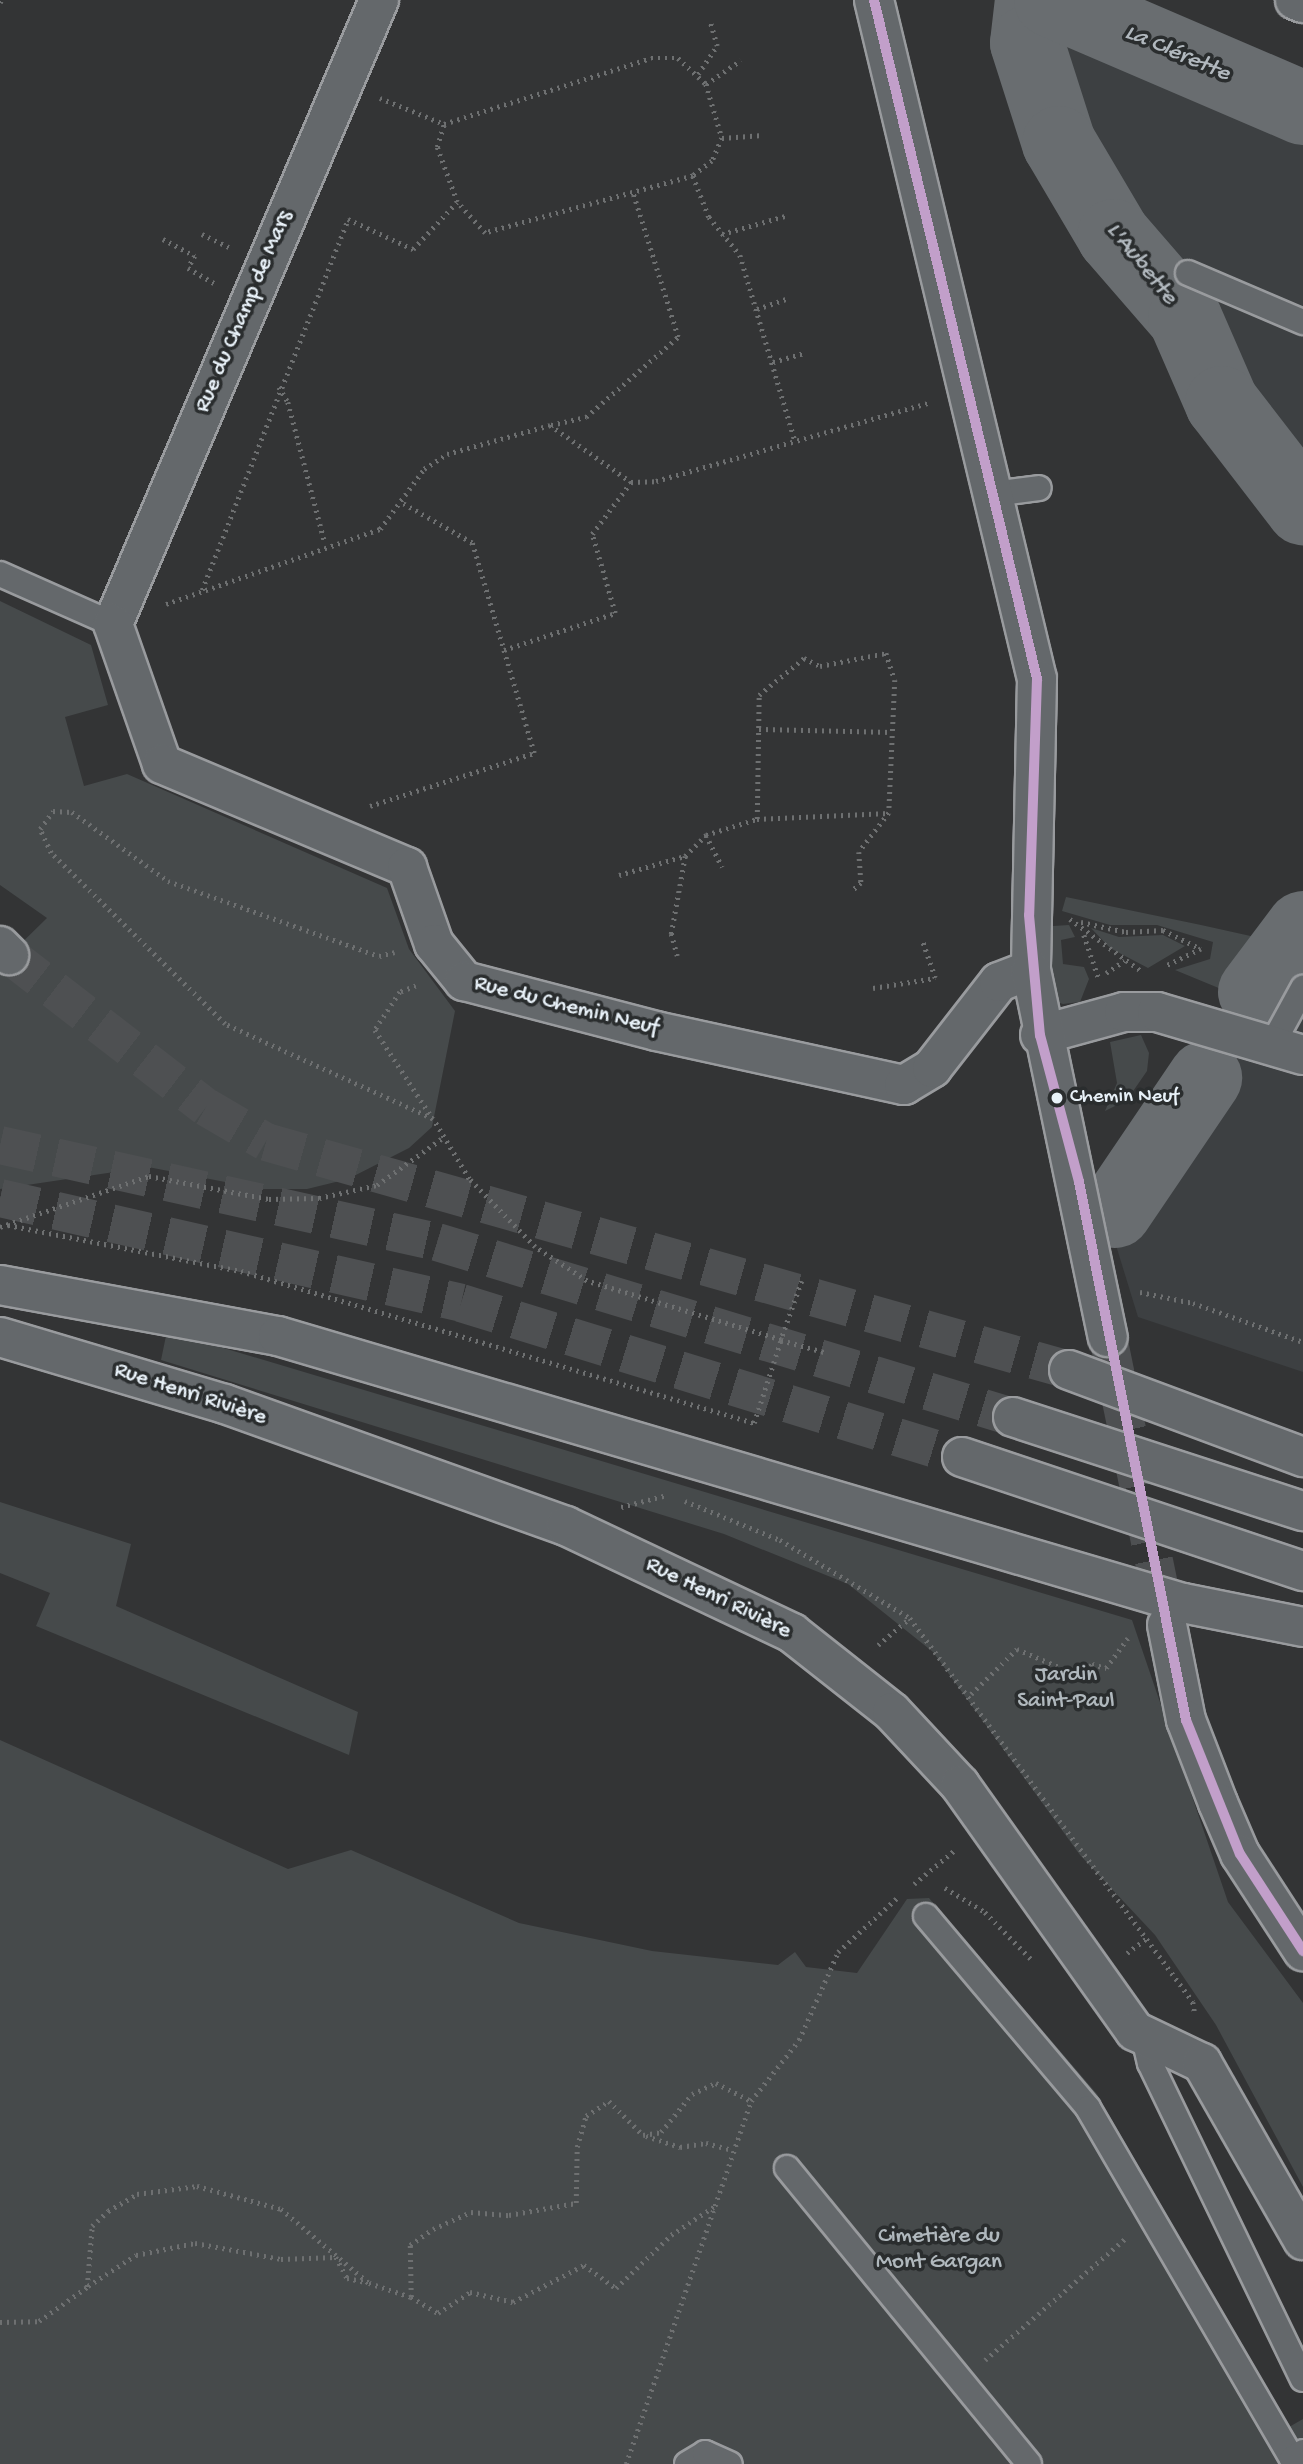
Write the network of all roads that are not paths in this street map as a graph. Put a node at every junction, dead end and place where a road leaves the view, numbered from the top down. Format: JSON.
{"nodes":[{"id":1,"x":379,"y":0,"type":"edge"},
{"id":2,"x":874,"y":0,"type":"edge"},
{"id":3,"x":1296,"y":0,"type":"edge"},
{"id":4,"x":1303,"y":3,"type":"edge"},
{"id":5,"x":1188,"y":273,"type":"dead end"},
{"id":6,"x":1303,"y":322,"type":"edge"},
{"id":7,"x":1039,"y":488,"type":"dead end"},
{"id":8,"x":993,"y":494,"type":"junction"},
{"id":9,"x":0,"y":574,"type":"edge"},
{"id":10,"x":113,"y":624,"type":"junction"},
{"id":11,"x":1031,"y":970,"type":"junction"},
{"id":12,"x":1303,"y":988,"type":"edge"},
{"id":13,"x":1040,"y":1035,"type":"junction"},
{"id":14,"x":1288,"y":1049,"type":"edge"},
{"id":15,"x":0,"y":1285,"type":"edge"},
{"id":16,"x":0,"y":1337,"type":"edge"},
{"id":17,"x":1108,"y":1337,"type":"tunnel mouth"},
{"id":18,"x":1069,"y":1370,"type":"tunnel mouth"},
{"id":19,"x":1013,"y":1417,"type":"tunnel mouth"},
{"id":20,"x":962,"y":1457,"type":"tunnel mouth"},
{"id":21,"x":1303,"y":1457,"type":"edge"},
{"id":22,"x":1303,"y":1511,"type":"edge"},
{"id":23,"x":1303,"y":1571,"type":"edge"},
{"id":24,"x":1303,"y":1627,"type":"edge"},
{"id":25,"x":1169,"y":1634,"type":"tunnel mouth"},
{"id":26,"x":926,"y":1916,"type":"dead end"},
{"id":27,"x":1303,"y":1951,"type":"edge"},
{"id":28,"x":1142,"y":2029,"type":"junction"},
{"id":29,"x":786,"y":2168,"type":"dead end"},
{"id":30,"x":1303,"y":2240,"type":"edge"},
{"id":31,"x":1303,"y":2379,"type":"edge"},
{"id":32,"x":1303,"y":2452,"type":"edge"},
{"id":33,"x":687,"y":2464,"type":"edge"},
{"id":34,"x":730,"y":2464,"type":"edge"},
{"id":35,"x":1029,"y":2464,"type":"edge"}],
"edges":[{"from":1,"to":10,"type":"main road","name":"Rue du Champ de Mars"},
{"from":2,"to":8,"type":"main road"},
{"from":3,"to":4,"type":"main road"},
{"from":5,"to":6,"type":"lane"},
{"from":7,"to":8,"type":"lane"},
{"from":8,"to":11,"type":"main road"},
{"from":9,"to":10,"type":"lane"},
{"from":10,"to":11,"type":"main road","name":"Rue du Chemin Neuf"},
{"from":11,"to":13,"type":"main road"},
{"from":12,"to":14,"type":"lane"},
{"from":13,"to":14,"type":"main road"},
{"from":13,"to":17,"type":"main road"},
{"from":15,"to":24,"type":"main road"},
{"from":16,"to":28,"type":"main road","name":"Rue Henri Rivière"},
{"from":18,"to":21,"type":"main road"},
{"from":19,"to":22,"type":"main road"},
{"from":20,"to":23,"type":"main road"},
{"from":25,"to":27,"type":"main road"},
{"from":26,"to":32,"type":"lane"},
{"from":28,"to":30,"type":"main road","name":"Rue Henri Rivière"},
{"from":28,"to":31,"type":"lane"},
{"from":29,"to":35,"type":"lane"},
{"from":33,"to":34,"type":"lane"}]}
